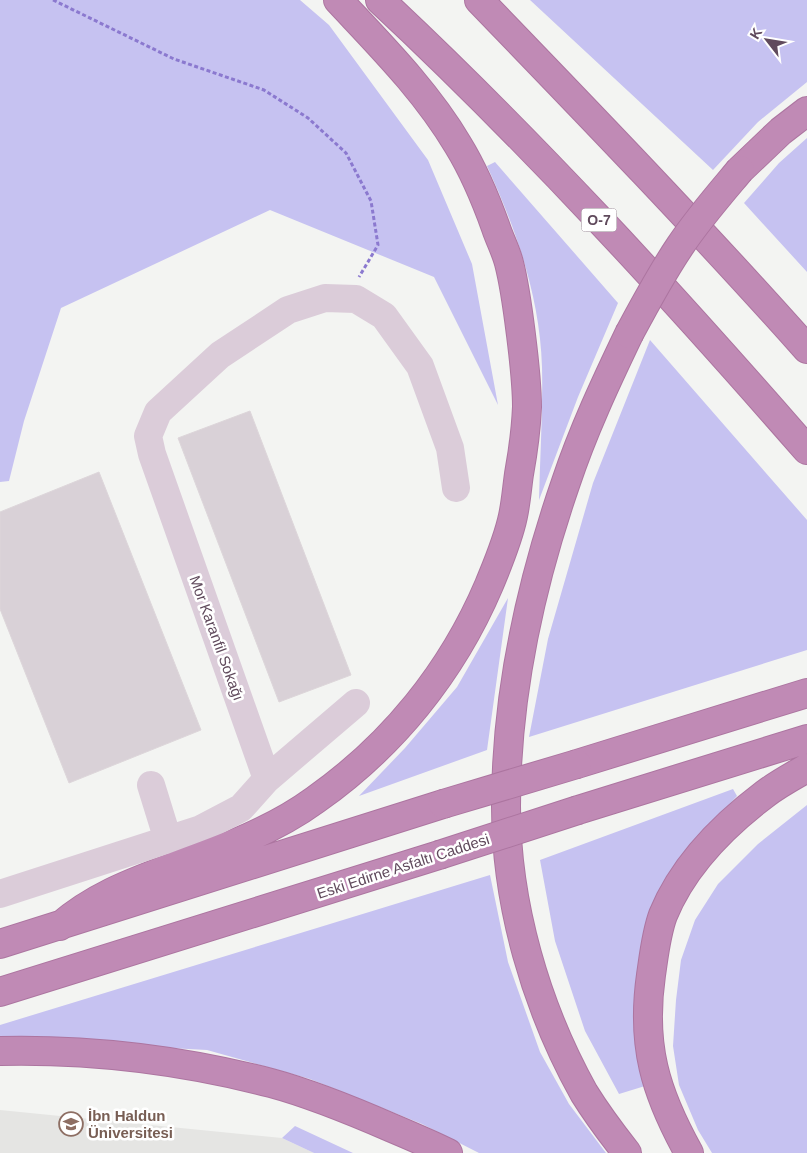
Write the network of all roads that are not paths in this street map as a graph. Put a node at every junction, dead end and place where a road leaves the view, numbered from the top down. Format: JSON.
{"nodes":[{"id":1,"x":338,"y":0,"type":"edge"},
{"id":2,"x":380,"y":0,"type":"edge"},
{"id":3,"x":479,"y":0,"type":"edge"},
{"id":4,"x":807,"y":111,"type":"edge"},
{"id":5,"x":807,"y":349,"type":"edge"},
{"id":6,"x":807,"y":450,"type":"edge"},
{"id":7,"x":456,"y":488,"type":"dead end"},
{"id":8,"x":807,"y":679,"type":"edge"},
{"id":9,"x":807,"y":693,"type":"edge"},
{"id":10,"x":356,"y":703,"type":"dead end"},
{"id":11,"x":741,"y":714,"type":"junction"},
{"id":12,"x":807,"y":740,"type":"edge"},
{"id":13,"x":807,"y":768,"type":"edge"},
{"id":14,"x":267,"y":780,"type":"junction"},
{"id":15,"x":151,"y":785,"type":"dead end"},
{"id":16,"x":168,"y":840,"type":"junction"},
{"id":17,"x":0,"y":894,"type":"edge"},
{"id":18,"x":60,"y":926,"type":"junction"},
{"id":19,"x":0,"y":944,"type":"edge"},
{"id":20,"x":0,"y":992,"type":"edge"},
{"id":21,"x":0,"y":1052,"type":"edge"},
{"id":22,"x":448,"y":1153,"type":"edge"},
{"id":23,"x":627,"y":1153,"type":"edge"},
{"id":24,"x":689,"y":1153,"type":"edge"}],
"edges":[{"from":1,"to":18,"type":"highway"},
{"from":2,"to":6,"type":"highway","number":"O-7"},
{"from":3,"to":5,"type":"highway"},
{"from":4,"to":23,"type":"highway","bridge":true},
{"from":7,"to":14,"type":"street","name":"Mor Karanfil Sokağı"},
{"from":8,"to":11,"type":"highway"},
{"from":9,"to":11,"type":"highway"},
{"from":10,"to":14,"type":"street"},
{"from":11,"to":18,"type":"highway","bridge":true},
{"from":12,"to":20,"type":"highway","name":"Eski Edirne Asfaltı Caddesi","bridge":true},
{"from":13,"to":24,"type":"highway"},
{"from":14,"to":16,"type":"street"},
{"from":15,"to":16,"type":"street"},
{"from":16,"to":17,"type":"street"},
{"from":18,"to":19,"type":"highway"},
{"from":21,"to":22,"type":"highway"}]}
